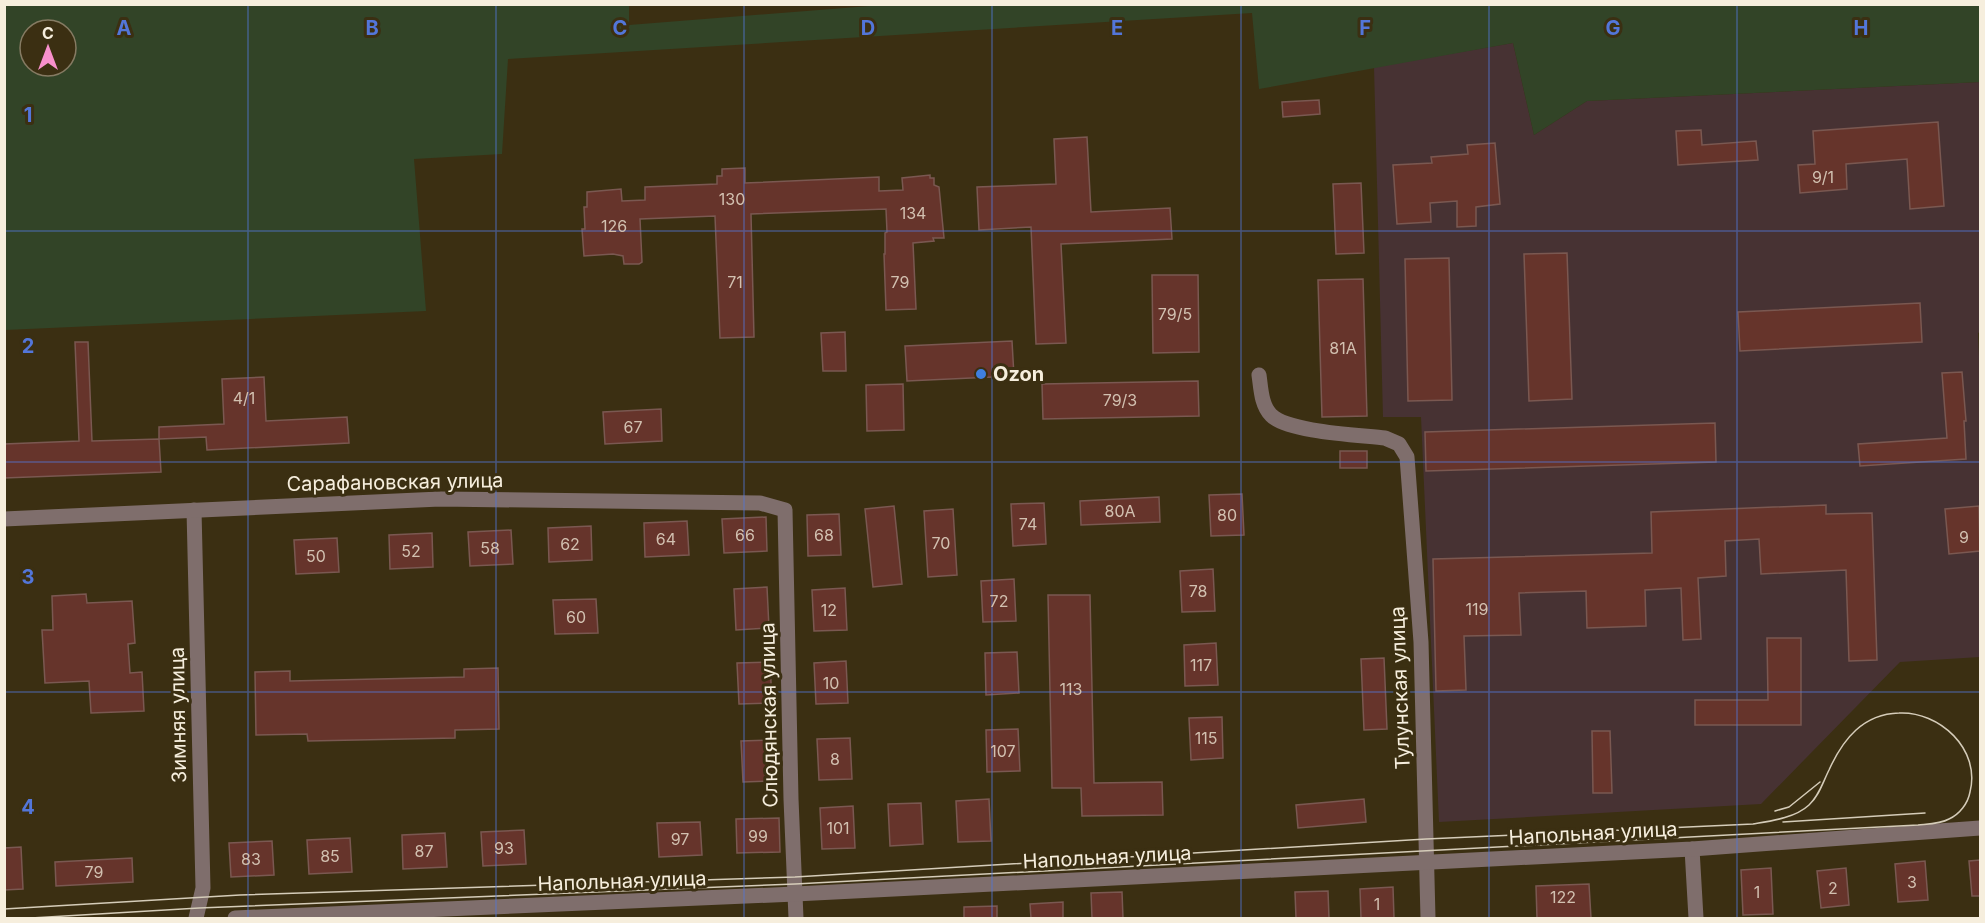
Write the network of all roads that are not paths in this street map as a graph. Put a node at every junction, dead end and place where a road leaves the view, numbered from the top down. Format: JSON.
{"nodes":[{"id":1,"x":1259,"y":375,"type":"dead end"},
{"id":2,"x":194,"y":510,"type":"junction"},
{"id":3,"x":785,"y":510,"type":"joint"},
{"id":4,"x":4,"y":519,"type":"edge"},
{"id":5,"x":1980,"y":828,"type":"edge"},
{"id":6,"x":1692,"y":849,"type":"junction"},
{"id":7,"x":1426,"y":862,"type":"junction"},
{"id":8,"x":795,"y":894,"type":"junction"},
{"id":9,"x":196,"y":918,"type":"edge"},
{"id":10,"x":235,"y":918,"type":"edge"},
{"id":11,"x":796,"y":918,"type":"edge"},
{"id":12,"x":1428,"y":918,"type":"edge"},
{"id":13,"x":1695,"y":918,"type":"edge"}],
"edges":[{"from":1,"to":7,"type":"street","name":"Тулунская улица"},
{"from":2,"to":3,"type":"street","name":"Сарафановская улица"},
{"from":2,"to":4,"type":"street","name":"Сарафановская улица"},
{"from":2,"to":9,"type":"street","name":"Зимняя улица"},
{"from":3,"to":8,"type":"street","name":"Слюдянская улица"},
{"from":5,"to":6,"type":"street","name":"Напольная улица"},
{"from":6,"to":7,"type":"street","name":"Напольная улица"},
{"from":6,"to":13,"type":"street"},
{"from":7,"to":8,"type":"street","name":"Напольная улица"},
{"from":7,"to":12,"type":"street","name":"Тулунская улица"},
{"from":8,"to":10,"type":"street","name":"Напольная улица"},
{"from":8,"to":11,"type":"street","name":"Слюдянская улица"}]}
